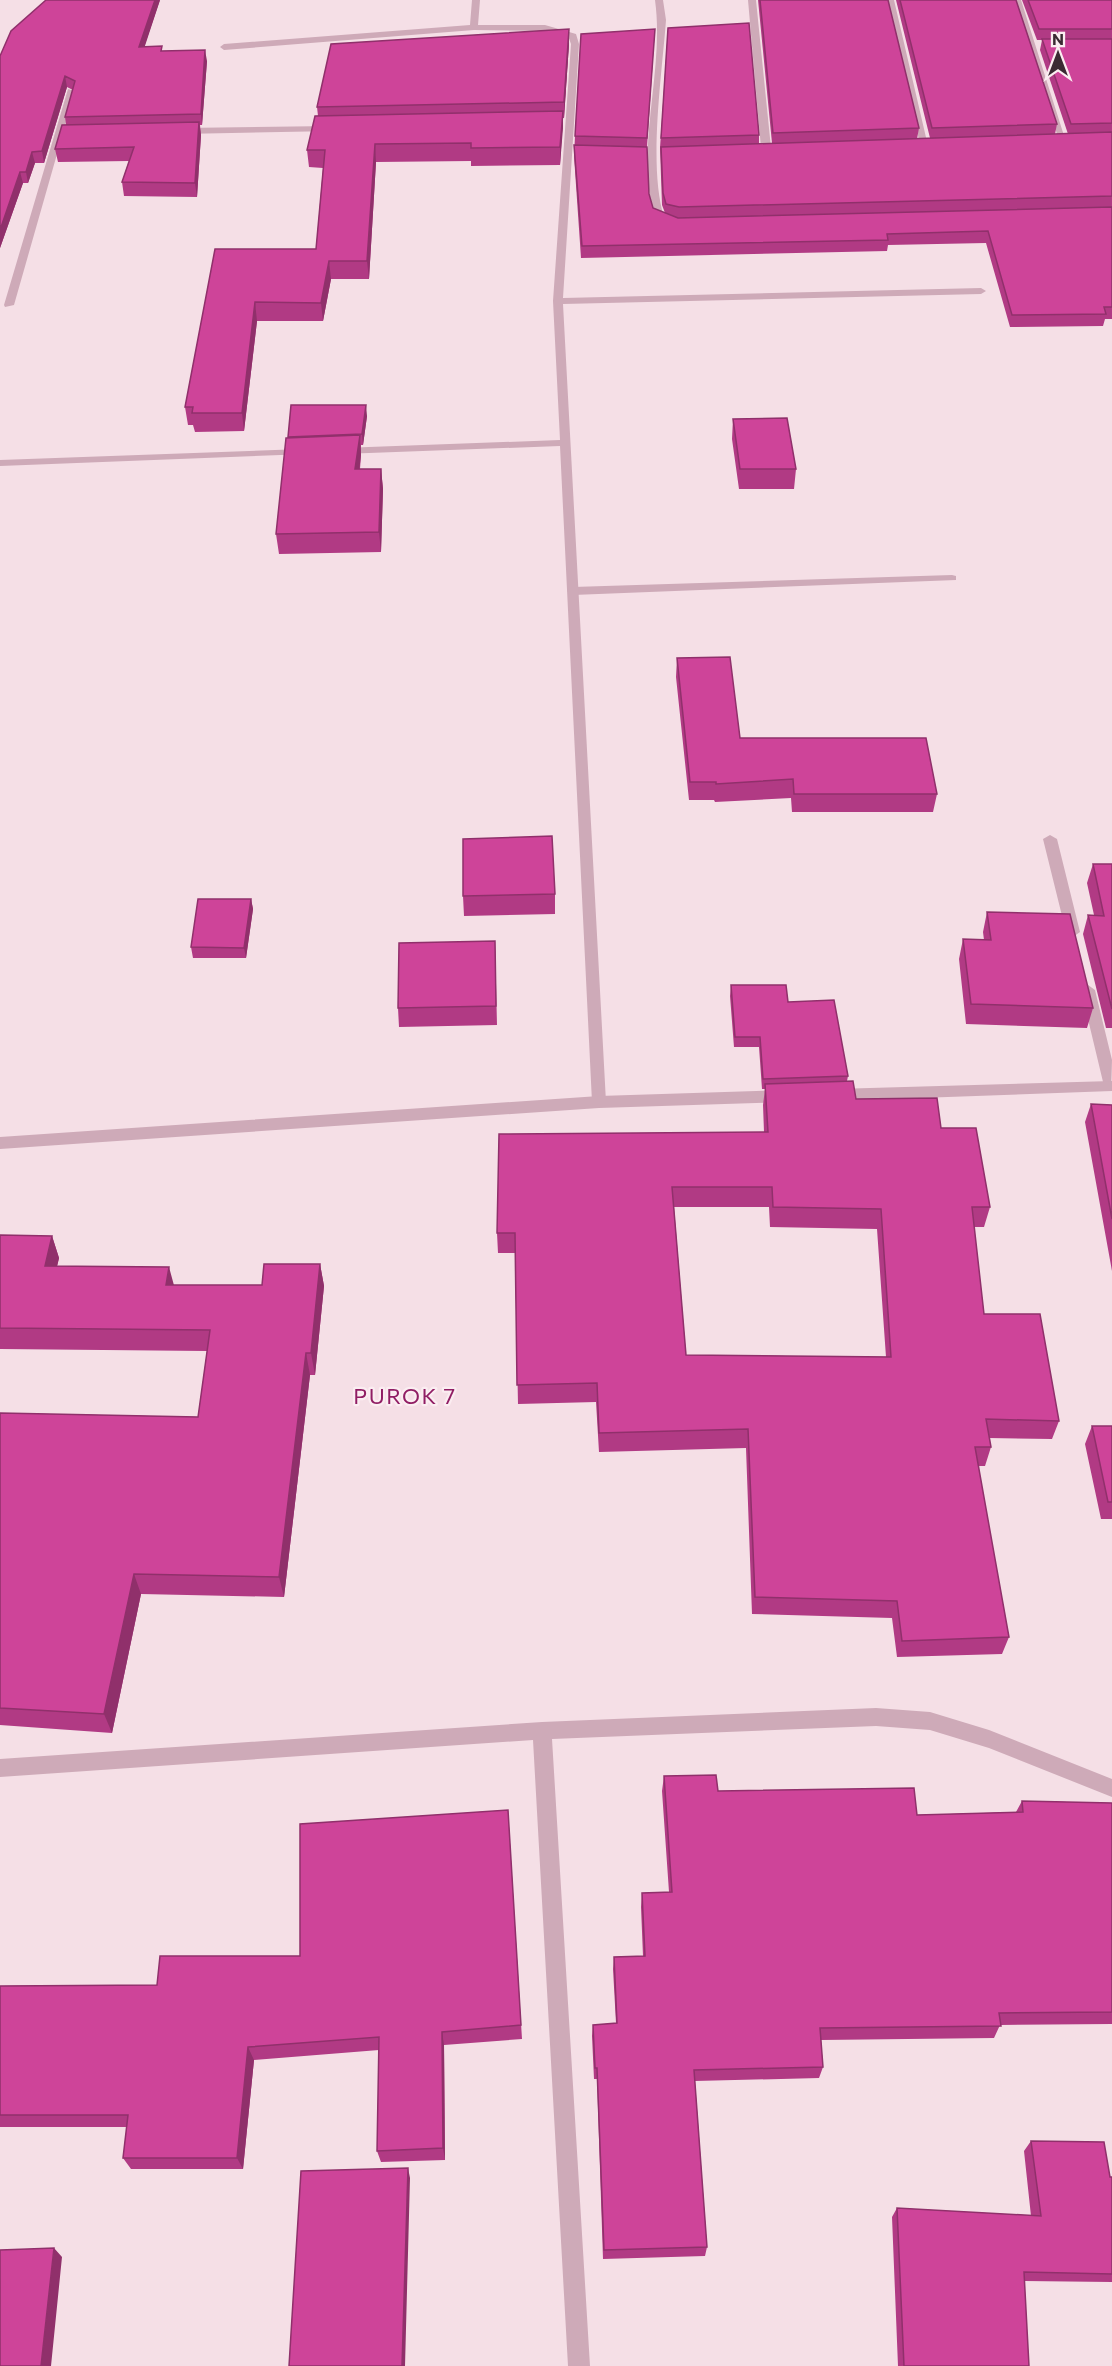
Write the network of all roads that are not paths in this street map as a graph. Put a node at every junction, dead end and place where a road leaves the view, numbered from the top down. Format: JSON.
{"nodes":[{"id":1,"x":476,"y":0,"type":"edge"},
{"id":2,"x":659,"y":0,"type":"edge"},
{"id":3,"x":752,"y":0,"type":"edge"},
{"id":4,"x":890,"y":0,"type":"edge"},
{"id":5,"x":1017,"y":0,"type":"edge"},
{"id":6,"x":474,"y":27,"type":"junction"},
{"id":7,"x":1033,"y":45,"type":"junction"},
{"id":8,"x":1044,"y":45,"type":"edge"},
{"id":9,"x":224,"y":47,"type":"dead end"},
{"id":10,"x":71,"y":91,"type":"edge"},
{"id":11,"x":346,"y":129,"type":"edge"},
{"id":12,"x":167,"y":131,"type":"edge"},
{"id":13,"x":59,"y":133,"type":"junction"},
{"id":14,"x":71,"y":133,"type":"edge"},
{"id":15,"x":1052,"y":141,"type":"edge"},
{"id":16,"x":925,"y":144,"type":"junction"},
{"id":17,"x":936,"y":144,"type":"edge"},
{"id":18,"x":914,"y":145,"type":"edge"},
{"id":19,"x":755,"y":148,"type":"edge"},
{"id":20,"x":766,"y":148,"type":"junction"},
{"id":21,"x":778,"y":148,"type":"edge"},
{"id":22,"x":665,"y":152,"type":"edge"},
{"id":23,"x":649,"y":153,"type":"junction"},
{"id":24,"x":677,"y":224,"type":"edge"},
{"id":25,"x":981,"y":291,"type":"dead end"},
{"id":26,"x":558,"y":301,"type":"junction"},
{"id":27,"x":9,"y":305,"type":"dead end"},
{"id":28,"x":563,"y":443,"type":"junction"},
{"id":29,"x":325,"y":451,"type":"edge"},
{"id":30,"x":313,"y":452,"type":"edge"},
{"id":31,"x":0,"y":463,"type":"edge"},
{"id":32,"x":951,"y":578,"type":"dead end"},
{"id":33,"x":573,"y":591,"type":"junction"},
{"id":34,"x":1050,"y":839,"type":"dead end"},
{"id":35,"x":1078,"y":951,"type":"edge"},
{"id":36,"x":1083,"y":974,"type":"edge"},
{"id":37,"x":1112,"y":1086,"type":"edge"},
{"id":38,"x":825,"y":1095,"type":"edge"},
{"id":39,"x":802,"y":1096,"type":"edge"},
{"id":40,"x":599,"y":1102,"type":"junction"},
{"id":41,"x":0,"y":1143,"type":"edge"},
{"id":42,"x":542,"y":1731,"type":"junction"},
{"id":43,"x":0,"y":1768,"type":"edge"},
{"id":44,"x":1112,"y":1788,"type":"edge"},
{"id":45,"x":579,"y":2366,"type":"edge"}],
"edges":[{"from":1,"to":6,"type":"street"},
{"from":2,"to":23,"type":"street"},
{"from":3,"to":20,"type":"street"},
{"from":4,"to":16,"type":"street"},
{"from":5,"to":7,"type":"street"},
{"from":6,"to":9,"type":"street"},
{"from":6,"to":26,"type":"street"},
{"from":7,"to":8,"type":"street"},
{"from":7,"to":15,"type":"street"},
{"from":10,"to":13,"type":"street"},
{"from":11,"to":12,"type":"street"},
{"from":13,"to":14,"type":"street"},
{"from":13,"to":27,"type":"street"},
{"from":16,"to":17,"type":"street"},
{"from":16,"to":18,"type":"street"},
{"from":19,"to":20,"type":"street"},
{"from":20,"to":21,"type":"street"},
{"from":22,"to":23,"type":"street"},
{"from":23,"to":24,"type":"street"},
{"from":25,"to":26,"type":"street"},
{"from":26,"to":28,"type":"street"},
{"from":28,"to":29,"type":"street"},
{"from":28,"to":33,"type":"street"},
{"from":30,"to":31,"type":"street"},
{"from":32,"to":33,"type":"street"},
{"from":33,"to":40,"type":"street"},
{"from":34,"to":35,"type":"street"},
{"from":36,"to":37,"type":"street"},
{"from":37,"to":38,"type":"street"},
{"from":39,"to":40,"type":"street"},
{"from":40,"to":41,"type":"street"},
{"from":42,"to":43,"type":"street"},
{"from":42,"to":44,"type":"street"},
{"from":42,"to":45,"type":"street"}]}
